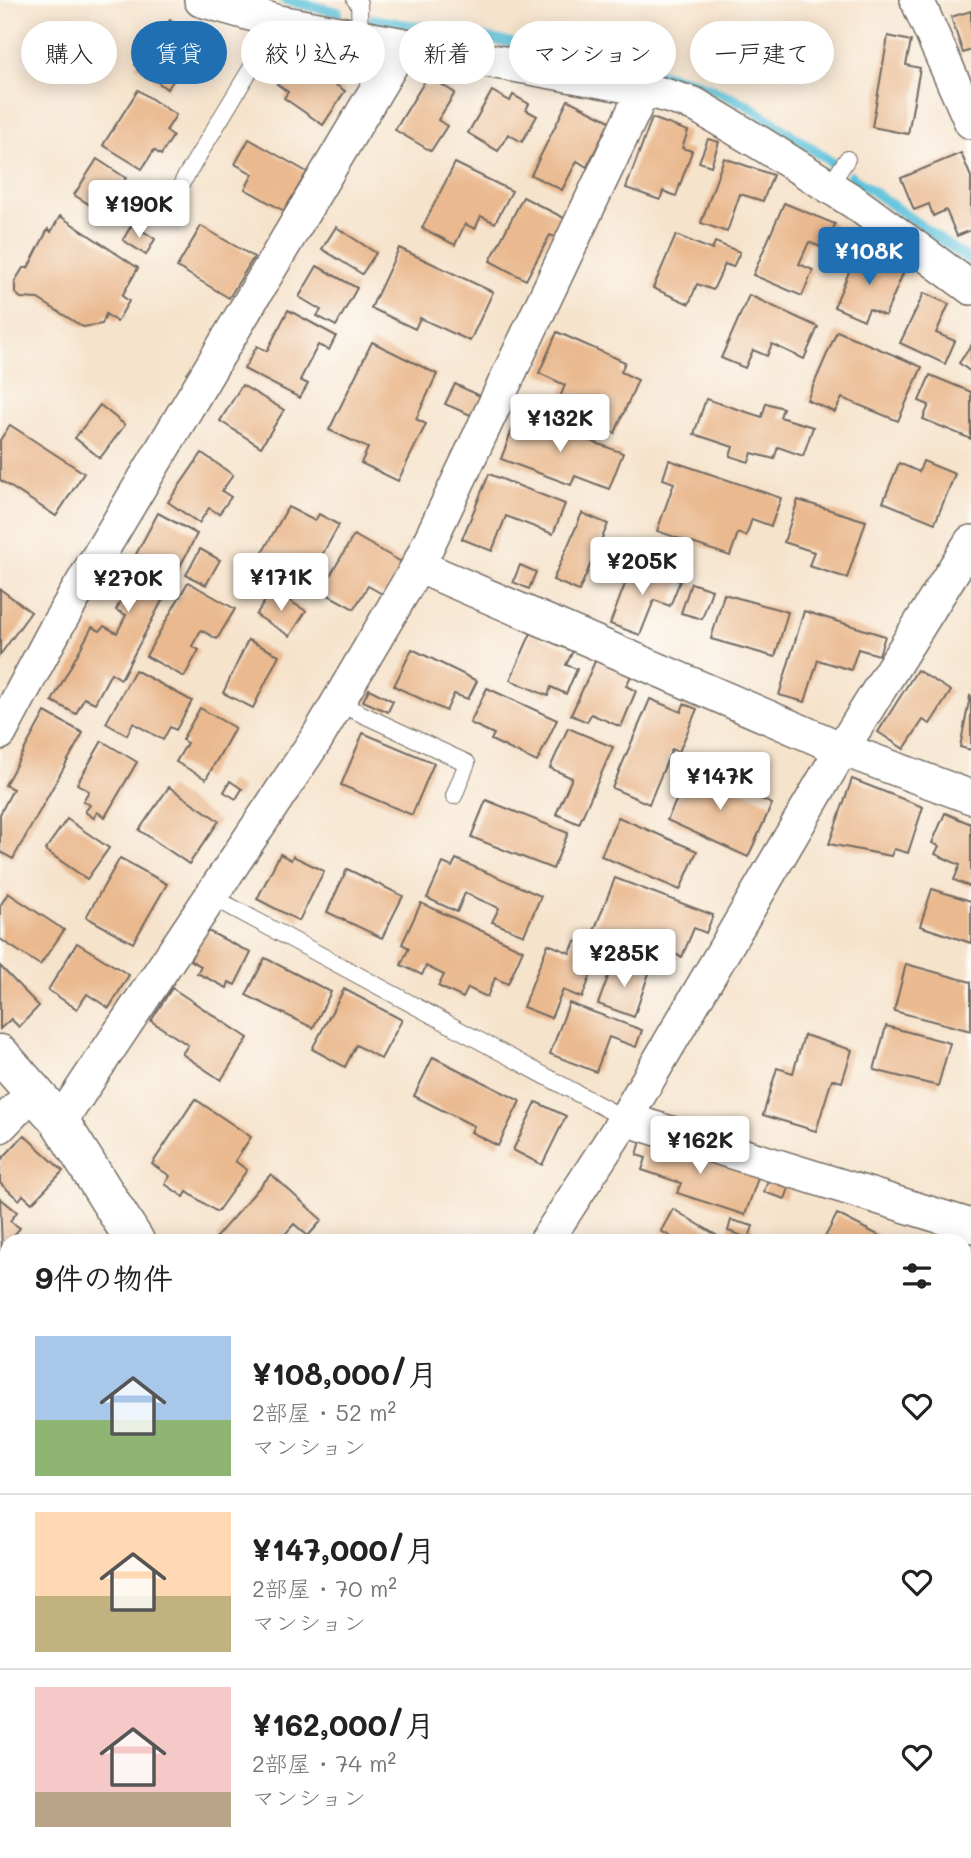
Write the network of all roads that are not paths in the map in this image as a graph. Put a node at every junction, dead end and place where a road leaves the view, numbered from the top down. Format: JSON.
{"nodes":[{"id":1,"x":201,"y":0,"type":"edge"},
{"id":2,"x":355,"y":0,"type":"edge"},
{"id":3,"x":917,"y":0,"type":"edge"},
{"id":4,"x":275,"y":21,"type":"edge"},
{"id":5,"x":360,"y":21,"type":"edge"},
{"id":6,"x":399,"y":50,"type":"edge"},
{"id":7,"x":495,"y":62,"type":"edge"},
{"id":8,"x":242,"y":84,"type":"edge"},
{"id":9,"x":644,"y":89,"type":"junction"},
{"id":10,"x":971,"y":122,"type":"edge"},
{"id":11,"x":183,"y":181,"type":"dead end"},
{"id":12,"x":971,"y":288,"type":"edge"},
{"id":13,"x":971,"y":542,"type":"edge"},
{"id":14,"x":418,"y":566,"type":"junction"},
{"id":15,"x":338,"y":703,"type":"junction"},
{"id":16,"x":0,"y":733,"type":"edge"},
{"id":17,"x":842,"y":748,"type":"junction"},
{"id":18,"x":454,"y":796,"type":"dead end"},
{"id":19,"x":971,"y":797,"type":"edge"},
{"id":20,"x":211,"y":896,"type":"junction"},
{"id":21,"x":0,"y":1054,"type":"edge"},
{"id":22,"x":34,"y":1091,"type":"junction"},
{"id":23,"x":625,"y":1119,"type":"junction"},
{"id":24,"x":60,"y":1122,"type":"junction"},
{"id":25,"x":0,"y":1126,"type":"edge"},
{"id":26,"x":963,"y":1224,"type":"edge"},
{"id":27,"x":131,"y":1234,"type":"edge"},
{"id":28,"x":551,"y":1234,"type":"edge"}],
"edges":[{"from":1,"to":4,"type":"street"},
{"from":2,"to":5,"type":"lane"},
{"from":3,"to":10,"type":"street"},
{"from":6,"to":16,"type":"street"},
{"from":7,"to":9,"type":"street"},
{"from":8,"to":11,"type":"lane"},
{"from":9,"to":12,"type":"street"},
{"from":9,"to":14,"type":"street"},
{"from":13,"to":17,"type":"street"},
{"from":14,"to":15,"type":"street"},
{"from":14,"to":17,"type":"street"},
{"from":15,"to":18,"type":"lane"},
{"from":15,"to":20,"type":"street"},
{"from":17,"to":19,"type":"street"},
{"from":17,"to":23,"type":"street"},
{"from":20,"to":23,"type":"lane"},
{"from":20,"to":24,"type":"street"},
{"from":21,"to":22,"type":"street"},
{"from":22,"to":24,"type":"street"},
{"from":22,"to":25,"type":"street"},
{"from":23,"to":26,"type":"street"},
{"from":23,"to":28,"type":"street"},
{"from":24,"to":27,"type":"street"}]}
